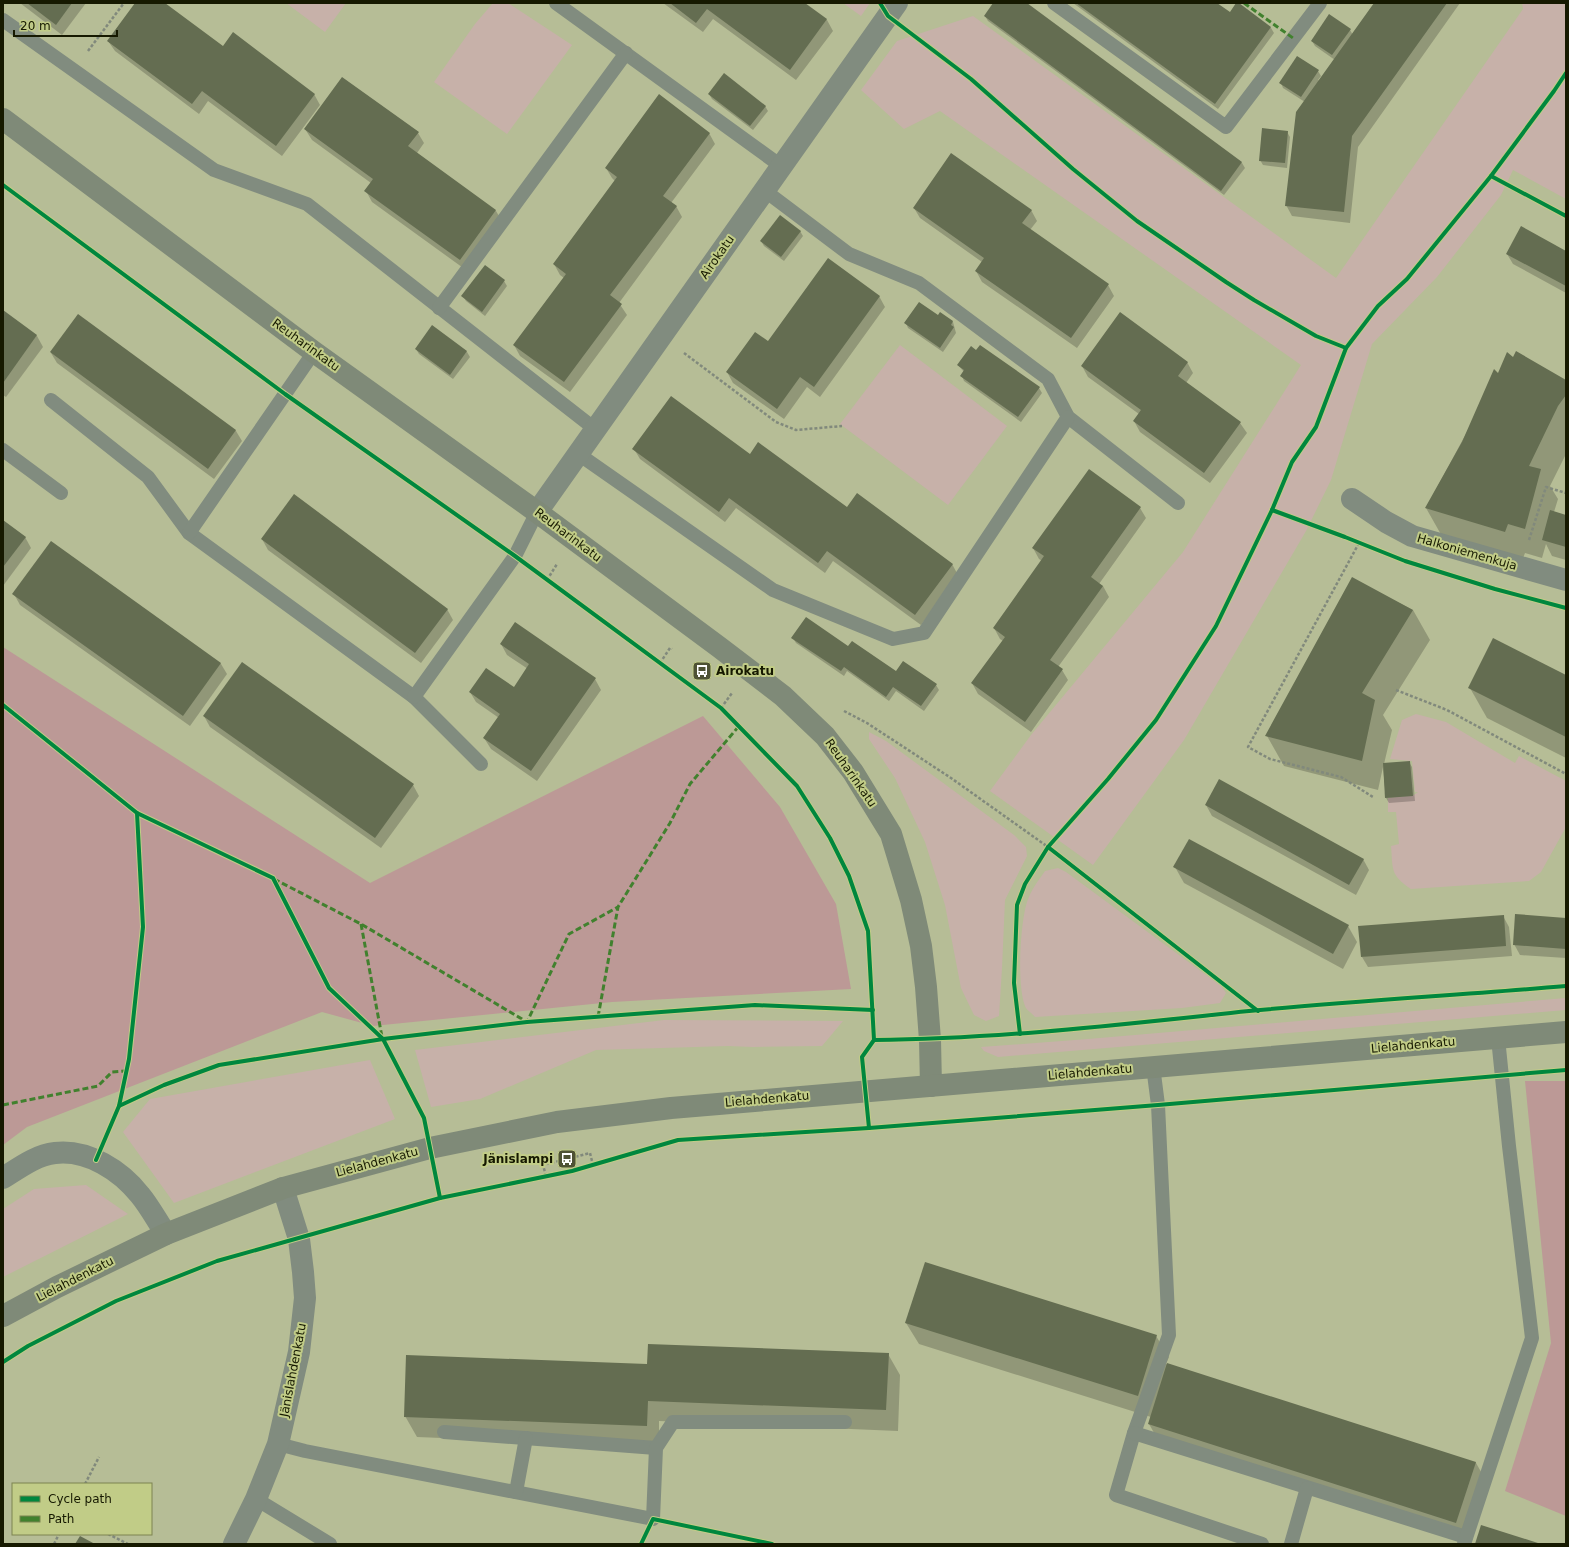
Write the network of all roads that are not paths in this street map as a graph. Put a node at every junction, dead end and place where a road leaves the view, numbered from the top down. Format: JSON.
{"nodes":[{"id":1,"x":556,"y":3,"type":"edge"},
{"id":2,"x":897,"y":3,"type":"edge"},
{"id":3,"x":1054,"y":3,"type":"edge"},
{"id":4,"x":1320,"y":3,"type":"edge"},
{"id":5,"x":3,"y":20,"type":"edge"},
{"id":6,"x":626,"y":53,"type":"junction"},
{"id":7,"x":3,"y":119,"type":"edge"},
{"id":8,"x":781,"y":166,"type":"junction"},
{"id":9,"x":764,"y":190,"type":"junction"},
{"id":10,"x":439,"y":308,"type":"junction"},
{"id":11,"x":314,"y":352,"type":"junction"},
{"id":12,"x":51,"y":400,"type":"dead end"},
{"id":13,"x":1068,"y":417,"type":"junction"},
{"id":14,"x":595,"y":429,"type":"junction"},
{"id":15,"x":3,"y":450,"type":"edge"},
{"id":16,"x":577,"y":454,"type":"junction"},
{"id":17,"x":61,"y":493,"type":"dead end"},
{"id":18,"x":1352,"y":499,"type":"dead end"},
{"id":19,"x":1178,"y":503,"type":"dead end"},
{"id":20,"x":537,"y":512,"type":"junction"},
{"id":21,"x":189,"y":533,"type":"junction"},
{"id":22,"x":1566,"y":580,"type":"edge"},
{"id":23,"x":414,"y":697,"type":"junction"},
{"id":24,"x":481,"y":764,"type":"dead end"},
{"id":25,"x":1566,"y":1032,"type":"edge"},
{"id":26,"x":1498,"y":1038,"type":"junction"},
{"id":27,"x":1153,"y":1066,"type":"junction"},
{"id":28,"x":931,"y":1086,"type":"junction"},
{"id":29,"x":3,"y":1178,"type":"edge"},
{"id":30,"x":283,"y":1188,"type":"junction"},
{"id":31,"x":166,"y":1234,"type":"junction"},
{"id":32,"x":3,"y":1316,"type":"edge"},
{"id":33,"x":845,"y":1422,"type":"dead end"},
{"id":34,"x":444,"y":1432,"type":"dead end"},
{"id":35,"x":1134,"y":1433,"type":"junction"},
{"id":36,"x":526,"y":1438,"type":"junction"},
{"id":37,"x":278,"y":1444,"type":"junction"},
{"id":38,"x":656,"y":1448,"type":"junction"},
{"id":39,"x":1307,"y":1488,"type":"junction"},
{"id":40,"x":516,"y":1492,"type":"junction"},
{"id":41,"x":256,"y":1499,"type":"junction"},
{"id":42,"x":1465,"y":1541,"type":"edge"},
{"id":43,"x":234,"y":1544,"type":"edge"},
{"id":44,"x":330,"y":1544,"type":"edge"},
{"id":45,"x":1262,"y":1544,"type":"edge"},
{"id":46,"x":1291,"y":1544,"type":"edge"}],
"edges":[{"from":1,"to":6,"type":"lane"},
{"from":2,"to":8,"type":"street","name":"Airokatu"},
{"from":3,"to":4,"type":"lane"},
{"from":5,"to":10,"type":"lane"},
{"from":6,"to":8,"type":"lane"},
{"from":6,"to":10,"type":"lane"},
{"from":7,"to":11,"type":"street","name":"Reuharinkatu"},
{"from":8,"to":9,"type":"street","name":"Airokatu"},
{"from":9,"to":13,"type":"lane"},
{"from":9,"to":14,"type":"street","name":"Airokatu"},
{"from":10,"to":14,"type":"lane"},
{"from":11,"to":20,"type":"street","name":"Reuharinkatu"},
{"from":11,"to":21,"type":"lane"},
{"from":12,"to":21,"type":"lane"},
{"from":13,"to":16,"type":"lane"},
{"from":13,"to":19,"type":"lane"},
{"from":14,"to":16,"type":"street","name":"Airokatu"},
{"from":15,"to":17,"type":"lane"},
{"from":16,"to":20,"type":"street","name":"Airokatu"},
{"from":18,"to":22,"type":"street","name":"Halkoniemenkuja"},
{"from":20,"to":23,"type":"lane"},
{"from":20,"to":28,"type":"street","name":"Reuharinkatu"},
{"from":21,"to":23,"type":"lane"},
{"from":23,"to":24,"type":"lane"},
{"from":25,"to":26,"type":"street","name":"Lielahdenkatu"},
{"from":26,"to":27,"type":"street","name":"Lielahdenkatu"},
{"from":26,"to":42,"type":"lane"},
{"from":27,"to":28,"type":"street","name":"Lielahdenkatu"},
{"from":27,"to":35,"type":"lane"},
{"from":28,"to":30,"type":"street","name":"Lielahdenkatu"},
{"from":29,"to":31,"type":"street"},
{"from":30,"to":31,"type":"street","name":"Lielahdenkatu"},
{"from":30,"to":37,"type":"street","name":"Jänislahdenkatu"},
{"from":31,"to":32,"type":"street","name":"Lielahdenkatu"},
{"from":33,"to":38,"type":"lane"},
{"from":34,"to":36,"type":"lane"},
{"from":35,"to":39,"type":"lane"},
{"from":35,"to":45,"type":"lane"},
{"from":36,"to":38,"type":"lane"},
{"from":36,"to":40,"type":"lane"},
{"from":37,"to":40,"type":"lane"},
{"from":37,"to":41,"type":"street","name":"Jänislahdenkatu"},
{"from":38,"to":40,"type":"lane"},
{"from":39,"to":42,"type":"lane"},
{"from":39,"to":46,"type":"lane"},
{"from":41,"to":43,"type":"street","name":"Jänislahdenkatu"},
{"from":41,"to":44,"type":"lane"}]}
